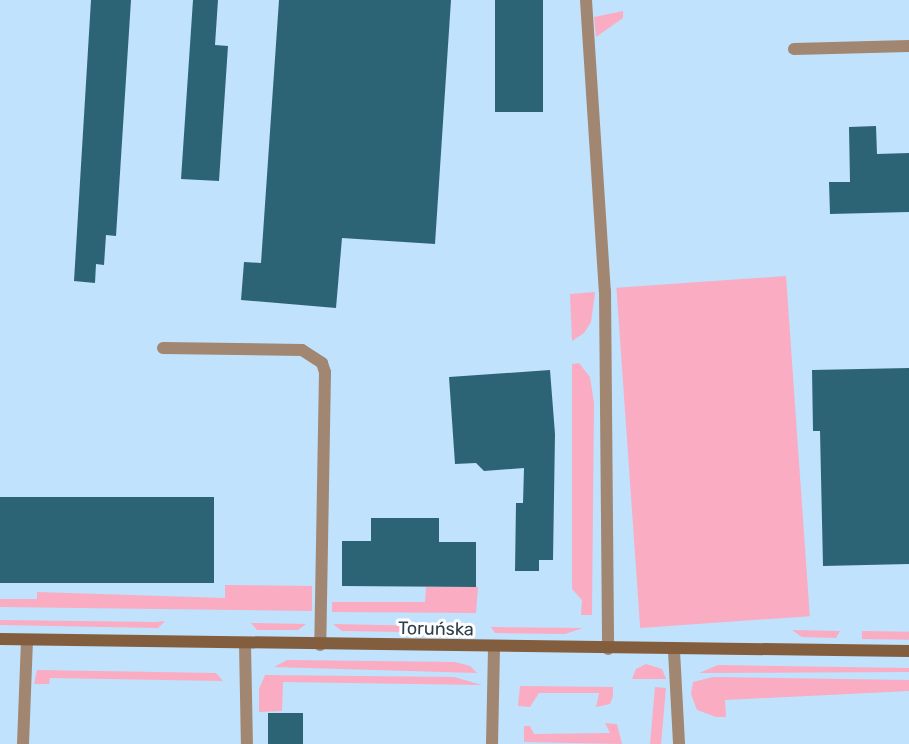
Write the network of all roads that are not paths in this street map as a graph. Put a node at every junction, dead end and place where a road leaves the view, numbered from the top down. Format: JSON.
{"nodes":[{"id":1,"x":586,"y":0,"type":"edge"},
{"id":2,"x":909,"y":46,"type":"edge"},
{"id":3,"x":794,"y":49,"type":"dead end"},
{"id":4,"x":163,"y":348,"type":"dead end"},
{"id":5,"x":0,"y":639,"type":"edge"},
{"id":6,"x":27,"y":640,"type":"junction"},
{"id":7,"x":245,"y":644,"type":"junction"},
{"id":8,"x":320,"y":645,"type":"junction"},
{"id":9,"x":494,"y":648,"type":"junction"},
{"id":10,"x":608,"y":649,"type":"junction"},
{"id":11,"x":674,"y":651,"type":"junction"},
{"id":12,"x":909,"y":651,"type":"edge"},
{"id":13,"x":872,"y":653,"type":"junction"},
{"id":14,"x":909,"y":658,"type":"edge"},
{"id":15,"x":23,"y":744,"type":"edge"},
{"id":16,"x":247,"y":744,"type":"edge"},
{"id":17,"x":492,"y":744,"type":"edge"},
{"id":18,"x":679,"y":744,"type":"edge"}],
"edges":[{"from":1,"to":10,"type":"lane"},
{"from":2,"to":3,"type":"lane"},
{"from":4,"to":8,"type":"lane"},
{"from":5,"to":6,"type":"street","name":"Toruńska"},
{"from":6,"to":7,"type":"street","name":"Toruńska"},
{"from":6,"to":15,"type":"lane"},
{"from":7,"to":8,"type":"street","name":"Toruńska"},
{"from":7,"to":16,"type":"lane"},
{"from":8,"to":9,"type":"street","name":"Toruńska"},
{"from":9,"to":10,"type":"street","name":"Toruńska"},
{"from":9,"to":17,"type":"lane"},
{"from":10,"to":11,"type":"street","name":"Toruńska"},
{"from":11,"to":13,"type":"street","name":"Toruńska"},
{"from":11,"to":18,"type":"lane"},
{"from":12,"to":13,"type":"street","name":"Toruńska"},
{"from":13,"to":14,"type":"street","name":"Toruńska"}]}
